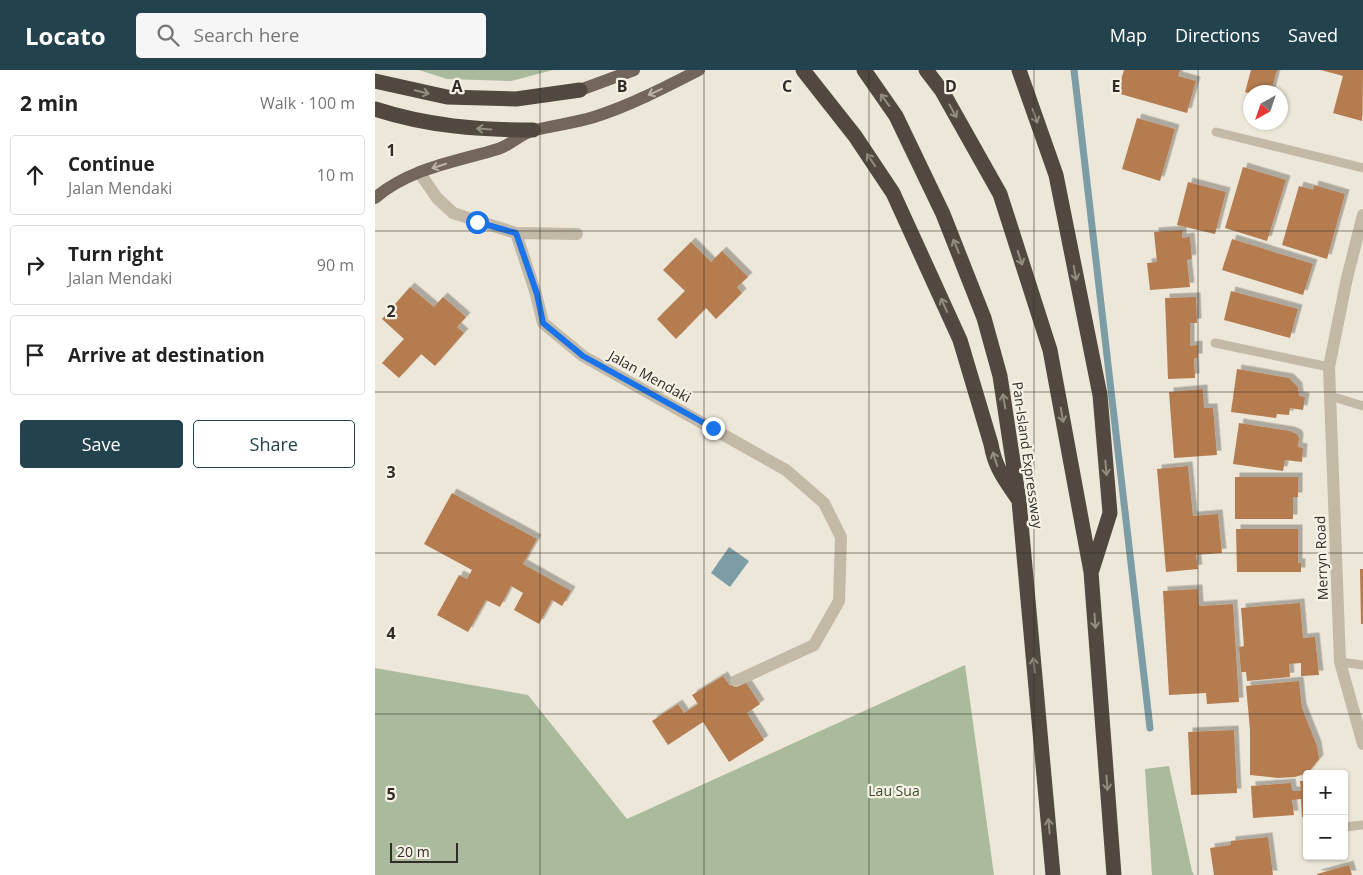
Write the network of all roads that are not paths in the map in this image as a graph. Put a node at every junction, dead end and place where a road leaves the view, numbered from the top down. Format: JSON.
{"nodes":[{"id":1,"x":634,"y":70,"type":"edge"},
{"id":2,"x":699,"y":70,"type":"edge"},
{"id":3,"x":803,"y":70,"type":"edge"},
{"id":4,"x":864,"y":70,"type":"edge"},
{"id":5,"x":926,"y":70,"type":"edge"},
{"id":6,"x":1019,"y":70,"type":"edge"},
{"id":7,"x":375,"y":80,"type":"edge"},
{"id":8,"x":580,"y":90,"type":"joint"},
{"id":9,"x":375,"y":109,"type":"edge"},
{"id":10,"x":533,"y":130,"type":"junction"},
{"id":11,"x":1216,"y":132,"type":"dead end"},
{"id":12,"x":1363,"y":168,"type":"edge"},
{"id":13,"x":419,"y":172,"type":"junction"},
{"id":14,"x":375,"y":198,"type":"edge"},
{"id":15,"x":1363,"y":215,"type":"edge"},
{"id":16,"x":516,"y":233,"type":"junction"},
{"id":17,"x":577,"y":234,"type":"dead end"},
{"id":18,"x":1215,"y":343,"type":"dead end"},
{"id":19,"x":1329,"y":367,"type":"junction"},
{"id":20,"x":1330,"y":396,"type":"junction"},
{"id":21,"x":1363,"y":406,"type":"edge"},
{"id":22,"x":1019,"y":501,"type":"junction"},
{"id":23,"x":1091,"y":572,"type":"junction"},
{"id":24,"x":1340,"y":662,"type":"junction"},
{"id":25,"x":1363,"y":665,"type":"edge"},
{"id":26,"x":736,"y":680,"type":"dead end"},
{"id":27,"x":1363,"y":744,"type":"edge"},
{"id":28,"x":1363,"y":825,"type":"edge"},
{"id":29,"x":1348,"y":827,"type":"edge"},
{"id":30,"x":1053,"y":875,"type":"edge"},
{"id":31,"x":1114,"y":875,"type":"edge"}],
"edges":[{"from":1,"to":8,"type":"main road"},
{"from":2,"to":10,"type":"main road","one_way":true},
{"from":22,"to":3,"type":"highway","one_way":true},
{"from":22,"to":4,"type":"highway","name":"Pan-Island Expressway","one_way":true},
{"from":5,"to":23,"type":"highway","one_way":true},
{"from":6,"to":23,"type":"highway","one_way":true},
{"from":7,"to":8,"type":"highway","one_way":true},
{"from":10,"to":9,"type":"highway","one_way":true},
{"from":10,"to":13,"type":"main road","one_way":true},
{"from":11,"to":12,"type":"lane"},
{"from":13,"to":14,"type":"main road"},
{"from":13,"to":16,"type":"street"},
{"from":15,"to":19,"type":"street","name":"Merryn Road"},
{"from":16,"to":17,"type":"street"},
{"from":16,"to":26,"type":"street","name":"Jalan Mendaki"},
{"from":18,"to":19,"type":"lane"},
{"from":19,"to":20,"type":"street","name":"Merryn Road"},
{"from":20,"to":21,"type":"lane"},
{"from":20,"to":24,"type":"street","name":"Merryn Road"},
{"from":30,"to":22,"type":"highway","name":"Pan-Island Expressway","one_way":true},
{"from":23,"to":31,"type":"highway","one_way":true},
{"from":24,"to":25,"type":"lane"},
{"from":24,"to":27,"type":"street","name":"Merryn Road"},
{"from":28,"to":29,"type":"lane"}]}
